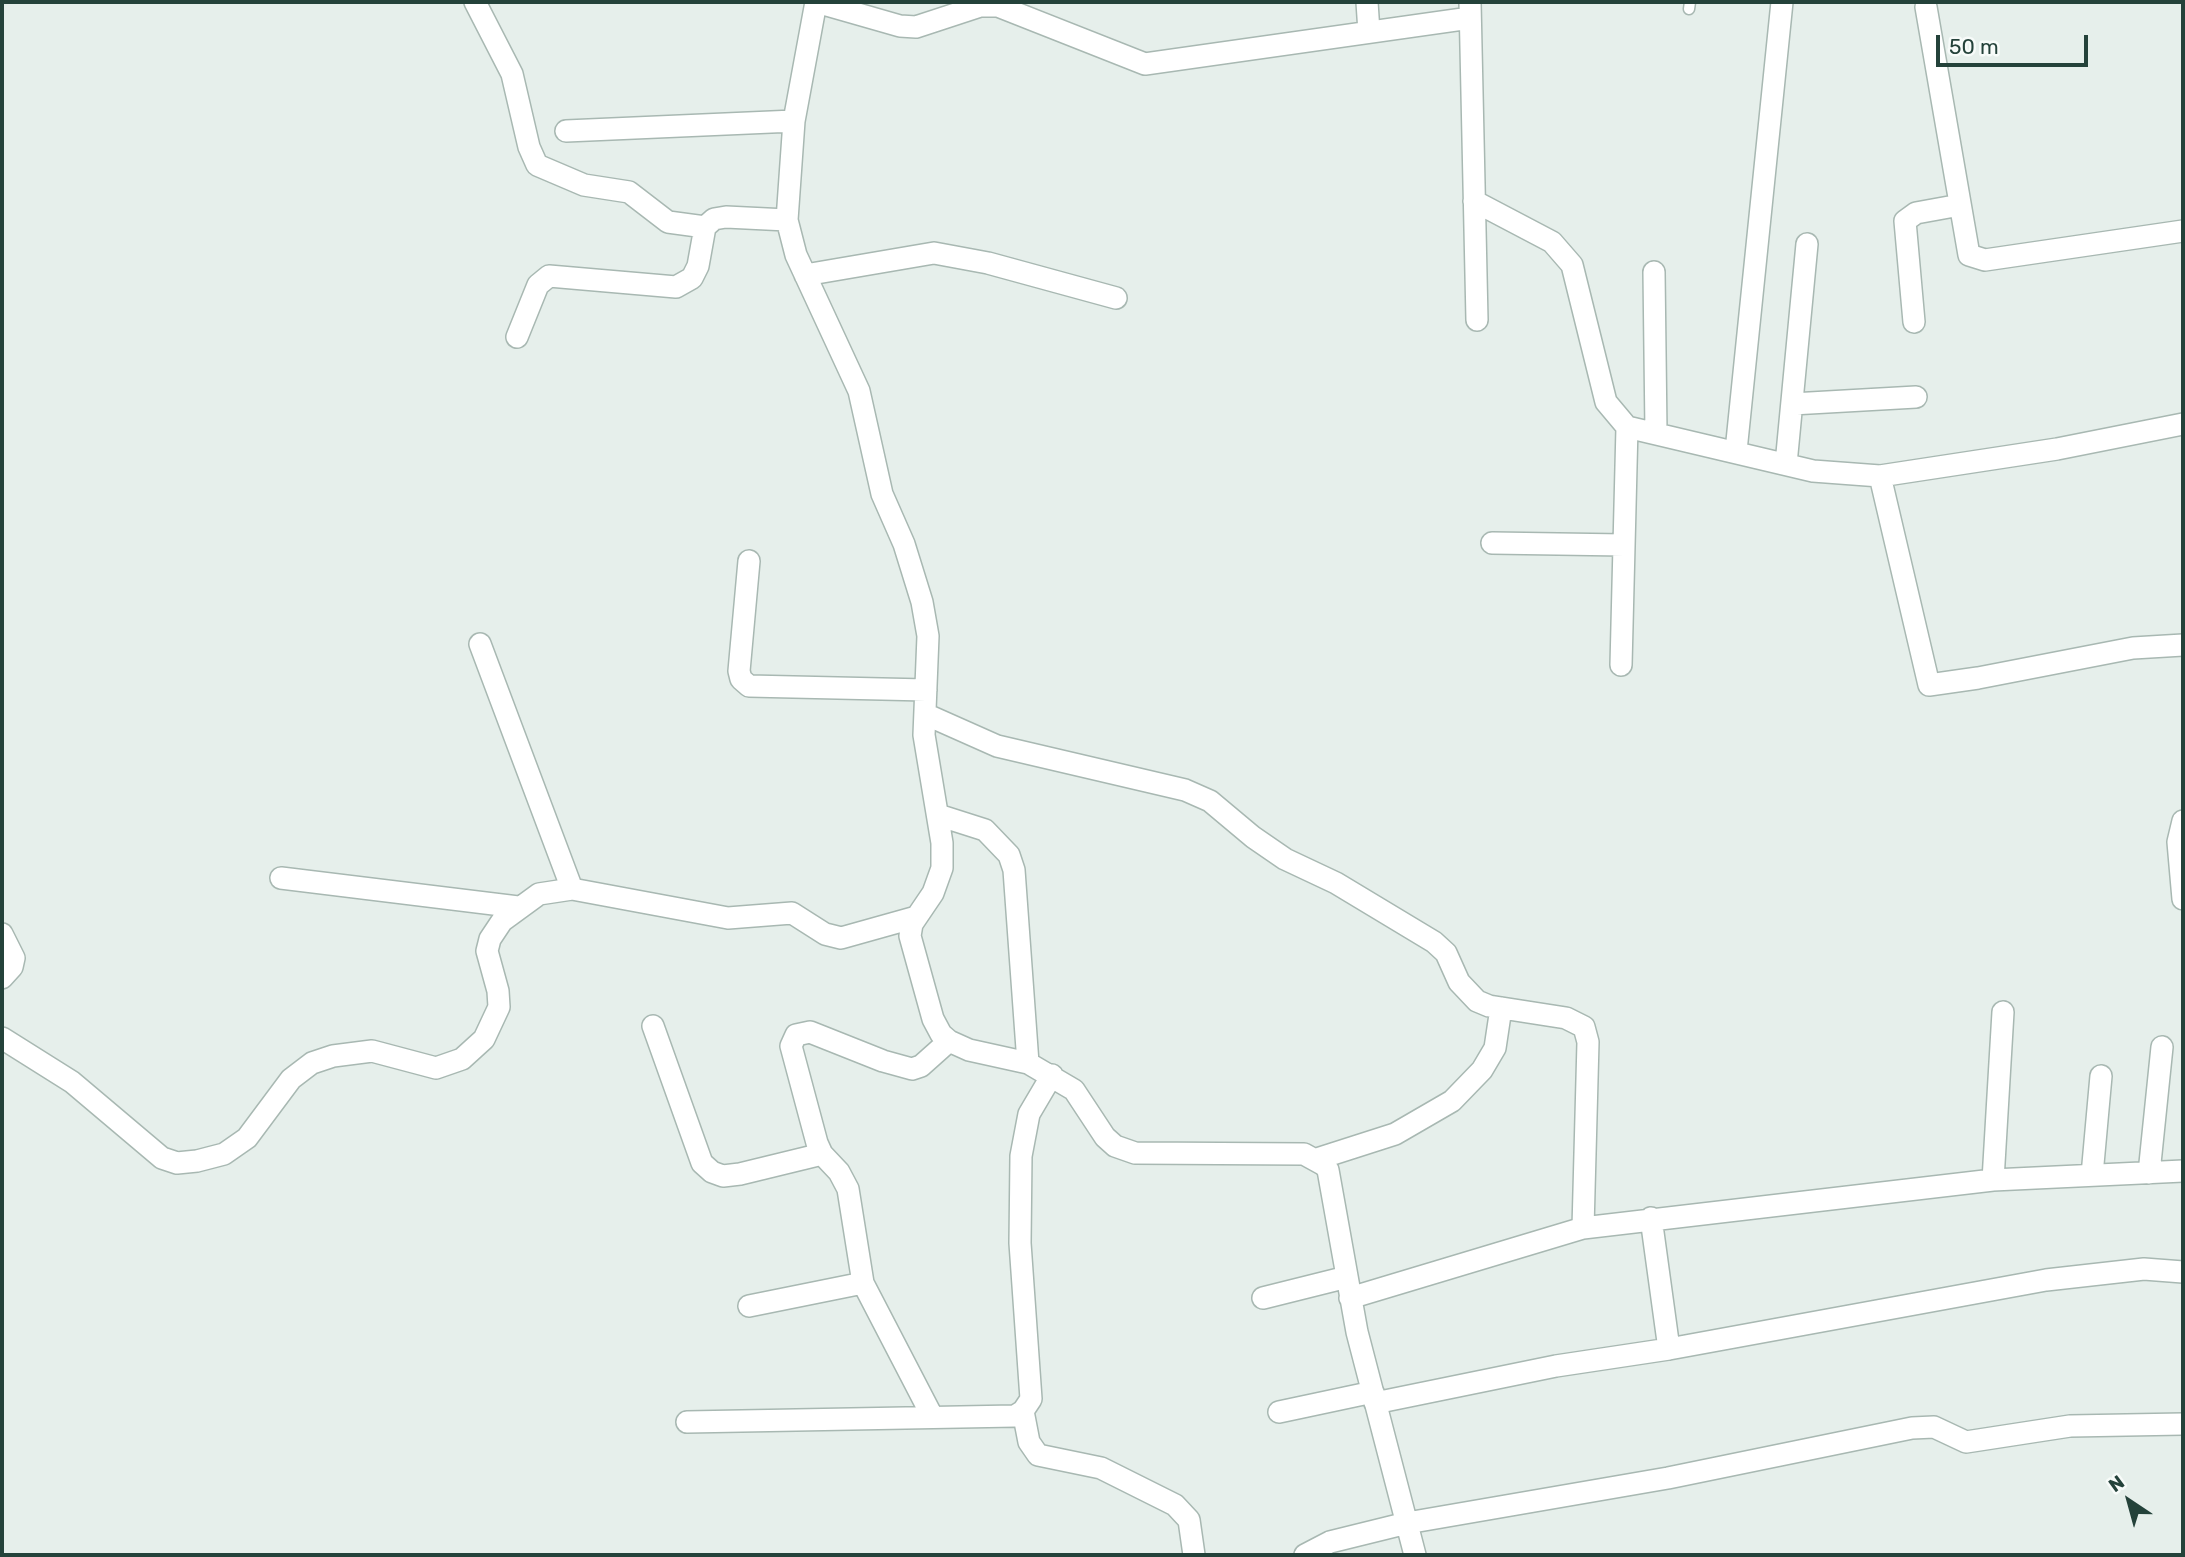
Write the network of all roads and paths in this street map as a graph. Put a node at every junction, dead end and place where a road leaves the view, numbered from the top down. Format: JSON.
{"nodes":[{"id":1,"x":475,"y":2,"type":"edge"},
{"id":2,"x":816,"y":2,"type":"edge"},
{"id":3,"x":1367,"y":2,"type":"edge"},
{"id":4,"x":1782,"y":2,"type":"edge"},
{"id":5,"x":1926,"y":7,"type":"dead end"},
{"id":6,"x":1470,"y":10,"type":"edge"},
{"id":7,"x":1369,"y":32,"type":"junction"},
{"id":8,"x":794,"y":121,"type":"junction"},
{"id":9,"x":566,"y":131,"type":"dead end"},
{"id":10,"x":1474,"y":201,"type":"junction"},
{"id":11,"x":1960,"y":205,"type":"junction"},
{"id":12,"x":787,"y":220,"type":"junction"},
{"id":13,"x":705,"y":227,"type":"junction"},
{"id":14,"x":2183,"y":231,"type":"edge"},
{"id":15,"x":1807,"y":244,"type":"dead end"},
{"id":16,"x":1654,"y":272,"type":"dead end"},
{"id":17,"x":805,"y":275,"type":"junction"},
{"id":18,"x":1116,"y":298,"type":"dead end"},
{"id":19,"x":1477,"y":320,"type":"dead end"},
{"id":20,"x":1914,"y":322,"type":"dead end"},
{"id":21,"x":517,"y":337,"type":"dead end"},
{"id":22,"x":1916,"y":397,"type":"dead end"},
{"id":23,"x":1792,"y":404,"type":"junction"},
{"id":24,"x":2183,"y":424,"type":"edge"},
{"id":25,"x":1627,"y":427,"type":"junction"},
{"id":26,"x":1656,"y":432,"type":"junction"},
{"id":27,"x":1736,"y":451,"type":"junction"},
{"id":28,"x":1786,"y":464,"type":"junction"},
{"id":29,"x":1880,"y":476,"type":"junction"},
{"id":30,"x":1492,"y":543,"type":"dead end"},
{"id":31,"x":1624,"y":545,"type":"junction"},
{"id":32,"x":749,"y":561,"type":"dead end"},
{"id":33,"x":480,"y":643,"type":"dead end"},
{"id":34,"x":2183,"y":645,"type":"edge"},
{"id":35,"x":1621,"y":665,"type":"dead end"},
{"id":36,"x":926,"y":690,"type":"junction"},
{"id":37,"x":925,"y":714,"type":"junction"},
{"id":38,"x":938,"y":815,"type":"junction"},
{"id":39,"x":2183,"y":821,"type":"edge"},
{"id":40,"x":281,"y":878,"type":"dead end"},
{"id":41,"x":572,"y":889,"type":"junction"},
{"id":42,"x":2183,"y":899,"type":"edge"},
{"id":43,"x":518,"y":907,"type":"junction"},
{"id":44,"x":916,"y":917,"type":"junction"},
{"id":45,"x":2,"y":934,"type":"edge"},
{"id":46,"x":2,"y":978,"type":"edge"},
{"id":47,"x":1501,"y":1008,"type":"junction"},
{"id":48,"x":2003,"y":1012,"type":"dead end"},
{"id":49,"x":653,"y":1026,"type":"dead end"},
{"id":50,"x":2,"y":1038,"type":"edge"},
{"id":51,"x":949,"y":1041,"type":"junction"},
{"id":52,"x":2162,"y":1047,"type":"dead end"},
{"id":53,"x":1028,"y":1063,"type":"junction"},
{"id":54,"x":1052,"y":1075,"type":"junction"},
{"id":55,"x":2101,"y":1076,"type":"dead end"},
{"id":56,"x":822,"y":1154,"type":"junction"},
{"id":57,"x":1317,"y":1159,"type":"junction"},
{"id":58,"x":2183,"y":1171,"type":"edge"},
{"id":59,"x":2149,"y":1173,"type":"junction"},
{"id":60,"x":2092,"y":1175,"type":"junction"},
{"id":61,"x":1993,"y":1180,"type":"junction"},
{"id":62,"x":1651,"y":1219,"type":"junction"},
{"id":63,"x":1583,"y":1228,"type":"junction"},
{"id":64,"x":2183,"y":1272,"type":"edge"},
{"id":65,"x":863,"y":1283,"type":"junction"},
{"id":66,"x":1349,"y":1287,"type":"junction"},
{"id":67,"x":1263,"y":1298,"type":"dead end"},
{"id":68,"x":749,"y":1306,"type":"dead end"},
{"id":69,"x":1669,"y":1349,"type":"junction"},
{"id":70,"x":1374,"y":1397,"type":"junction"},
{"id":71,"x":1023,"y":1411,"type":"junction"},
{"id":72,"x":1279,"y":1412,"type":"dead end"},
{"id":73,"x":932,"y":1416,"type":"junction"},
{"id":74,"x":687,"y":1422,"type":"dead end"},
{"id":75,"x":2183,"y":1424,"type":"edge"},
{"id":76,"x":1407,"y":1523,"type":"junction"},
{"id":77,"x":1194,"y":1555,"type":"edge"},
{"id":78,"x":1305,"y":1555,"type":"edge"},
{"id":79,"x":1415,"y":1555,"type":"edge"}],
"edges":[{"from":1,"to":13,"type":"street"},
{"from":2,"to":7,"type":"street"},
{"from":2,"to":8,"type":"street"},
{"from":3,"to":7,"type":"street"},
{"from":4,"to":27,"type":"street"},
{"from":5,"to":11,"type":"street"},
{"from":6,"to":7,"type":"street"},
{"from":6,"to":10,"type":"street"},
{"from":8,"to":9,"type":"street"},
{"from":8,"to":12,"type":"street"},
{"from":10,"to":19,"type":"street"},
{"from":10,"to":25,"type":"street"},
{"from":11,"to":14,"type":"street"},
{"from":11,"to":20,"type":"street"},
{"from":12,"to":13,"type":"street"},
{"from":12,"to":17,"type":"street"},
{"from":13,"to":21,"type":"street"},
{"from":15,"to":23,"type":"street"},
{"from":16,"to":26,"type":"street"},
{"from":17,"to":18,"type":"street"},
{"from":17,"to":36,"type":"street"},
{"from":22,"to":23,"type":"street"},
{"from":23,"to":28,"type":"street"},
{"from":24,"to":29,"type":"street"},
{"from":25,"to":26,"type":"street"},
{"from":25,"to":31,"type":"street"},
{"from":26,"to":27,"type":"street"},
{"from":27,"to":28,"type":"street"},
{"from":28,"to":29,"type":"street"},
{"from":29,"to":34,"type":"street"},
{"from":30,"to":31,"type":"street"},
{"from":31,"to":35,"type":"street"},
{"from":32,"to":36,"type":"street"},
{"from":33,"to":41,"type":"street"},
{"from":36,"to":37,"type":"street"},
{"from":37,"to":38,"type":"street"},
{"from":37,"to":47,"type":"street"},
{"from":38,"to":44,"type":"street"},
{"from":38,"to":53,"type":"street"},
{"from":39,"to":42,"type":"street"},
{"from":40,"to":43,"type":"street"},
{"from":41,"to":43,"type":"street"},
{"from":41,"to":44,"type":"street"},
{"from":43,"to":50,"type":"street"},
{"from":44,"to":51,"type":"street"},
{"from":45,"to":46,"type":"street"},
{"from":47,"to":57,"type":"street"},
{"from":47,"to":63,"type":"street"},
{"from":48,"to":61,"type":"street"},
{"from":49,"to":56,"type":"street"},
{"from":51,"to":53,"type":"street"},
{"from":51,"to":56,"type":"street"},
{"from":52,"to":59,"type":"street"},
{"from":53,"to":54,"type":"street"},
{"from":54,"to":57,"type":"street"},
{"from":54,"to":71,"type":"street"},
{"from":55,"to":60,"type":"street"},
{"from":56,"to":65,"type":"street"},
{"from":57,"to":66,"type":"street"},
{"from":58,"to":59,"type":"street"},
{"from":59,"to":60,"type":"street"},
{"from":60,"to":61,"type":"street"},
{"from":61,"to":62,"type":"street"},
{"from":62,"to":63,"type":"street"},
{"from":62,"to":69,"type":"street"},
{"from":63,"to":66,"type":"street"},
{"from":64,"to":69,"type":"street"},
{"from":65,"to":68,"type":"street"},
{"from":65,"to":73,"type":"street"},
{"from":66,"to":67,"type":"street"},
{"from":66,"to":70,"type":"street"},
{"from":69,"to":70,"type":"street"},
{"from":70,"to":72,"type":"street"},
{"from":70,"to":76,"type":"street"},
{"from":71,"to":73,"type":"street"},
{"from":71,"to":77,"type":"street"},
{"from":73,"to":74,"type":"street"},
{"from":75,"to":76,"type":"street"},
{"from":76,"to":78,"type":"street"},
{"from":76,"to":79,"type":"street"}]}
